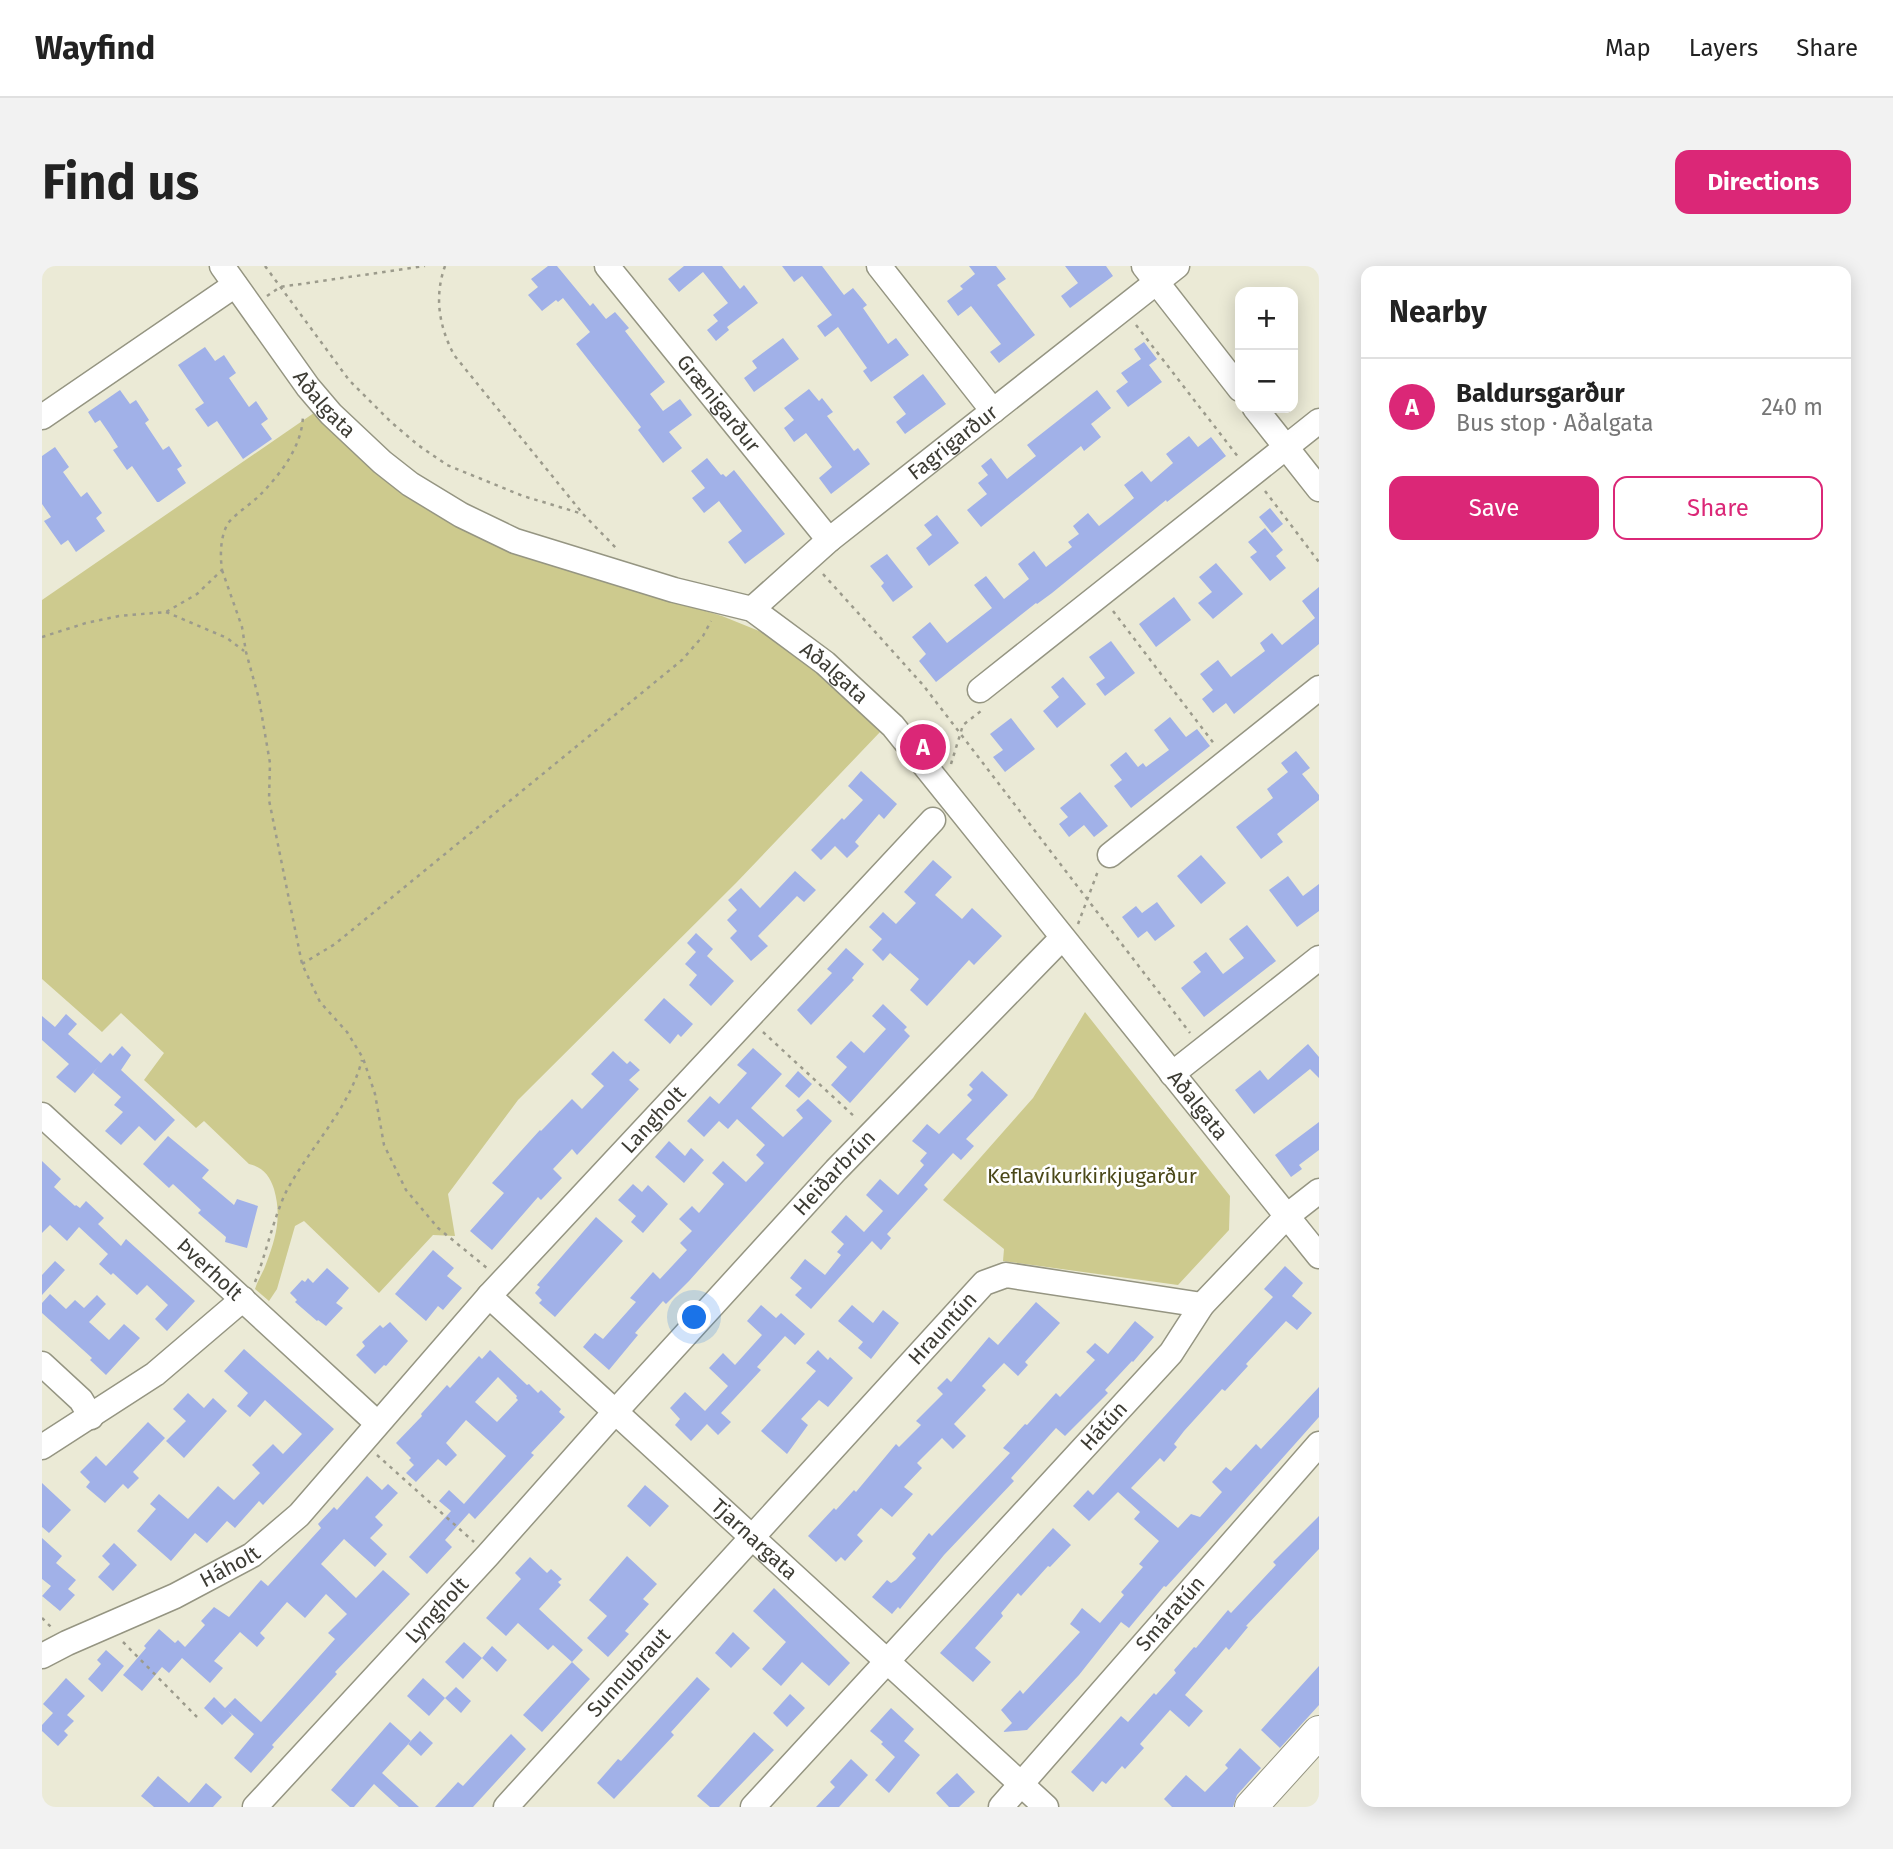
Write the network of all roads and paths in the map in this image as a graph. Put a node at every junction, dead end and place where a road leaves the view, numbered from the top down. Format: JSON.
{"nodes":[{"id":1,"x":425,"y":266,"type":"edge"},
{"id":2,"x":445,"y":266,"type":"edge"},
{"id":3,"x":607,"y":266,"type":"edge"},
{"id":4,"x":879,"y":266,"type":"edge"},
{"id":5,"x":1177,"y":266,"type":"edge"},
{"id":6,"x":1150,"y":274,"type":"edge"},
{"id":7,"x":228,"y":275,"type":"edge"},
{"id":8,"x":251,"y":307,"type":"junction"},
{"id":9,"x":1124,"y":308,"type":"junction"},
{"id":10,"x":1235,"y":383,"type":"edge"},
{"id":11,"x":301,"y":407,"type":"dead end"},
{"id":12,"x":993,"y":411,"type":"junction"},
{"id":13,"x":1259,"y":413,"type":"edge"},
{"id":14,"x":42,"y":416,"type":"edge"},
{"id":15,"x":1319,"y":421,"type":"edge"},
{"id":16,"x":1286,"y":447,"type":"junction"},
{"id":17,"x":1252,"y":474,"type":"junction"},
{"id":18,"x":1319,"y":489,"type":"edge"},
{"id":19,"x":583,"y":514,"type":"dead end"},
{"id":20,"x":829,"y":540,"type":"junction"},
{"id":21,"x":1319,"y":562,"type":"edge"},
{"id":22,"x":222,"y":570,"type":"junction"},
{"id":23,"x":1100,"y":595,"type":"junction"},
{"id":24,"x":721,"y":603,"type":"junction"},
{"id":25,"x":752,"y":609,"type":"junction"},
{"id":26,"x":166,"y":612,"type":"junction"},
{"id":27,"x":42,"y":637,"type":"edge"},
{"id":28,"x":246,"y":652,"type":"junction"},
{"id":29,"x":1319,"y":688,"type":"edge"},
{"id":30,"x":980,"y":690,"type":"joint"},
{"id":31,"x":1227,"y":761,"type":"junction"},
{"id":32,"x":950,"y":766,"type":"dead end"},
{"id":33,"x":933,"y":820,"type":"dead end"},
{"id":34,"x":1110,"y":855,"type":"joint"},
{"id":35,"x":1061,"y":939,"type":"junction"},
{"id":36,"x":1319,"y":958,"type":"edge"},
{"id":37,"x":302,"y":964,"type":"junction"},
{"id":38,"x":748,"y":1018,"type":"junction"},
{"id":39,"x":363,"y":1058,"type":"junction"},
{"id":40,"x":1172,"y":1074,"type":"junction"},
{"id":41,"x":42,"y":1115,"type":"edge"},
{"id":42,"x":872,"y":1133,"type":"junction"},
{"id":43,"x":1319,"y":1191,"type":"edge"},
{"id":44,"x":1287,"y":1216,"type":"junction"},
{"id":45,"x":1319,"y":1256,"type":"edge"},
{"id":46,"x":496,"y":1289,"type":"junction"},
{"id":47,"x":243,"y":1299,"type":"junction"},
{"id":48,"x":1202,"y":1305,"type":"junction"},
{"id":49,"x":42,"y":1364,"type":"edge"},
{"id":50,"x":615,"y":1412,"type":"junction"},
{"id":51,"x":91,"y":1417,"type":"junction"},
{"id":52,"x":370,"y":1432,"type":"junction"},
{"id":53,"x":1319,"y":1444,"type":"edge"},
{"id":54,"x":42,"y":1447,"type":"edge"},
{"id":55,"x":752,"y":1537,"type":"junction"},
{"id":56,"x":488,"y":1555,"type":"junction"},
{"id":57,"x":106,"y":1625,"type":"junction"},
{"id":58,"x":42,"y":1656,"type":"edge"},
{"id":59,"x":888,"y":1662,"type":"junction"},
{"id":60,"x":197,"y":1717,"type":"dead end"},
{"id":61,"x":1319,"y":1732,"type":"edge"},
{"id":62,"x":1021,"y":1784,"type":"junction"},
{"id":63,"x":255,"y":1807,"type":"edge"},
{"id":64,"x":506,"y":1807,"type":"edge"},
{"id":65,"x":753,"y":1807,"type":"edge"},
{"id":66,"x":1001,"y":1807,"type":"edge"},
{"id":67,"x":1046,"y":1807,"type":"edge"},
{"id":68,"x":1251,"y":1807,"type":"edge"}],
"edges":[{"from":1,"to":8,"type":"path"},
{"from":2,"to":19,"type":"path"},
{"from":3,"to":20,"type":"street","name":"Grænigarður"},
{"from":4,"to":12,"type":"street"},
{"from":5,"to":6,"type":"street","name":"Fagrigarður"},
{"from":6,"to":9,"type":"street","name":"Fagrigarður"},
{"from":6,"to":10,"type":"street"},
{"from":7,"to":8,"type":"street","name":"Aðalgata"},
{"from":7,"to":14,"type":"street"},
{"from":8,"to":24,"type":"street","name":"Aðalgata"},
{"from":9,"to":12,"type":"street","name":"Fagrigarður"},
{"from":9,"to":17,"type":"path"},
{"from":11,"to":22,"type":"path"},
{"from":12,"to":20,"type":"street","name":"Fagrigarður"},
{"from":13,"to":16,"type":"street"},
{"from":15,"to":16,"type":"street"},
{"from":16,"to":17,"type":"street"},
{"from":16,"to":18,"type":"street"},
{"from":17,"to":21,"type":"path"},
{"from":17,"to":23,"type":"street"},
{"from":20,"to":25,"type":"street","name":"Fagrigarður"},
{"from":22,"to":26,"type":"path"},
{"from":22,"to":28,"type":"path"},
{"from":23,"to":30,"type":"street"},
{"from":23,"to":31,"type":"path"},
{"from":24,"to":25,"type":"street","name":"Aðalgata"},
{"from":24,"to":37,"type":"path"},
{"from":25,"to":35,"type":"street","name":"Aðalgata"},
{"from":26,"to":27,"type":"path"},
{"from":26,"to":28,"type":"path"},
{"from":28,"to":37,"type":"path"},
{"from":29,"to":31,"type":"street"},
{"from":30,"to":32,"type":"path"},
{"from":31,"to":34,"type":"street"},
{"from":33,"to":38,"type":"street","name":"Langholt"},
{"from":34,"to":35,"type":"path"},
{"from":35,"to":40,"type":"street","name":"Aðalgata"},
{"from":35,"to":42,"type":"street","name":"Heiðarbrún"},
{"from":36,"to":40,"type":"street"},
{"from":37,"to":39,"type":"path"},
{"from":38,"to":42,"type":"path"},
{"from":38,"to":46,"type":"street","name":"Langholt"},
{"from":39,"to":46,"type":"path"},
{"from":39,"to":47,"type":"path"},
{"from":40,"to":44,"type":"street","name":"Aðalgata"},
{"from":41,"to":47,"type":"street","name":"Þverholt"},
{"from":42,"to":50,"type":"street","name":"Heiðarbrún"},
{"from":43,"to":44,"type":"street","name":"Hátún"},
{"from":44,"to":45,"type":"street","name":"Aðalgata"},
{"from":44,"to":48,"type":"street","name":"Hátún"},
{"from":46,"to":50,"type":"street","name":"Tjarnargata"},
{"from":46,"to":52,"type":"street","name":"Langholt"},
{"from":47,"to":51,"type":"street"},
{"from":47,"to":52,"type":"street","name":"Þverholt"},
{"from":48,"to":55,"type":"street","name":"Hrauntún"},
{"from":48,"to":59,"type":"street","name":"Hátún"},
{"from":49,"to":51,"type":"street"},
{"from":50,"to":55,"type":"street","name":"Tjarnargata"},
{"from":50,"to":56,"type":"street","name":"Lyngholt"},
{"from":51,"to":54,"type":"street"},
{"from":52,"to":56,"type":"path"},
{"from":52,"to":57,"type":"street","name":"Háholt"},
{"from":53,"to":62,"type":"street","name":"Smáratún"},
{"from":55,"to":59,"type":"street","name":"Tjarnargata"},
{"from":55,"to":64,"type":"street","name":"Sunnubraut"},
{"from":56,"to":63,"type":"street","name":"Lyngholt"},
{"from":57,"to":58,"type":"street","name":"Háholt"},
{"from":57,"to":60,"type":"path"},
{"from":59,"to":62,"type":"street","name":"Tjarnargata"},
{"from":59,"to":65,"type":"street","name":"Hátún"},
{"from":61,"to":68,"type":"main road"},
{"from":62,"to":66,"type":"street"},
{"from":62,"to":67,"type":"street","name":"Tjarnargata"}]}
